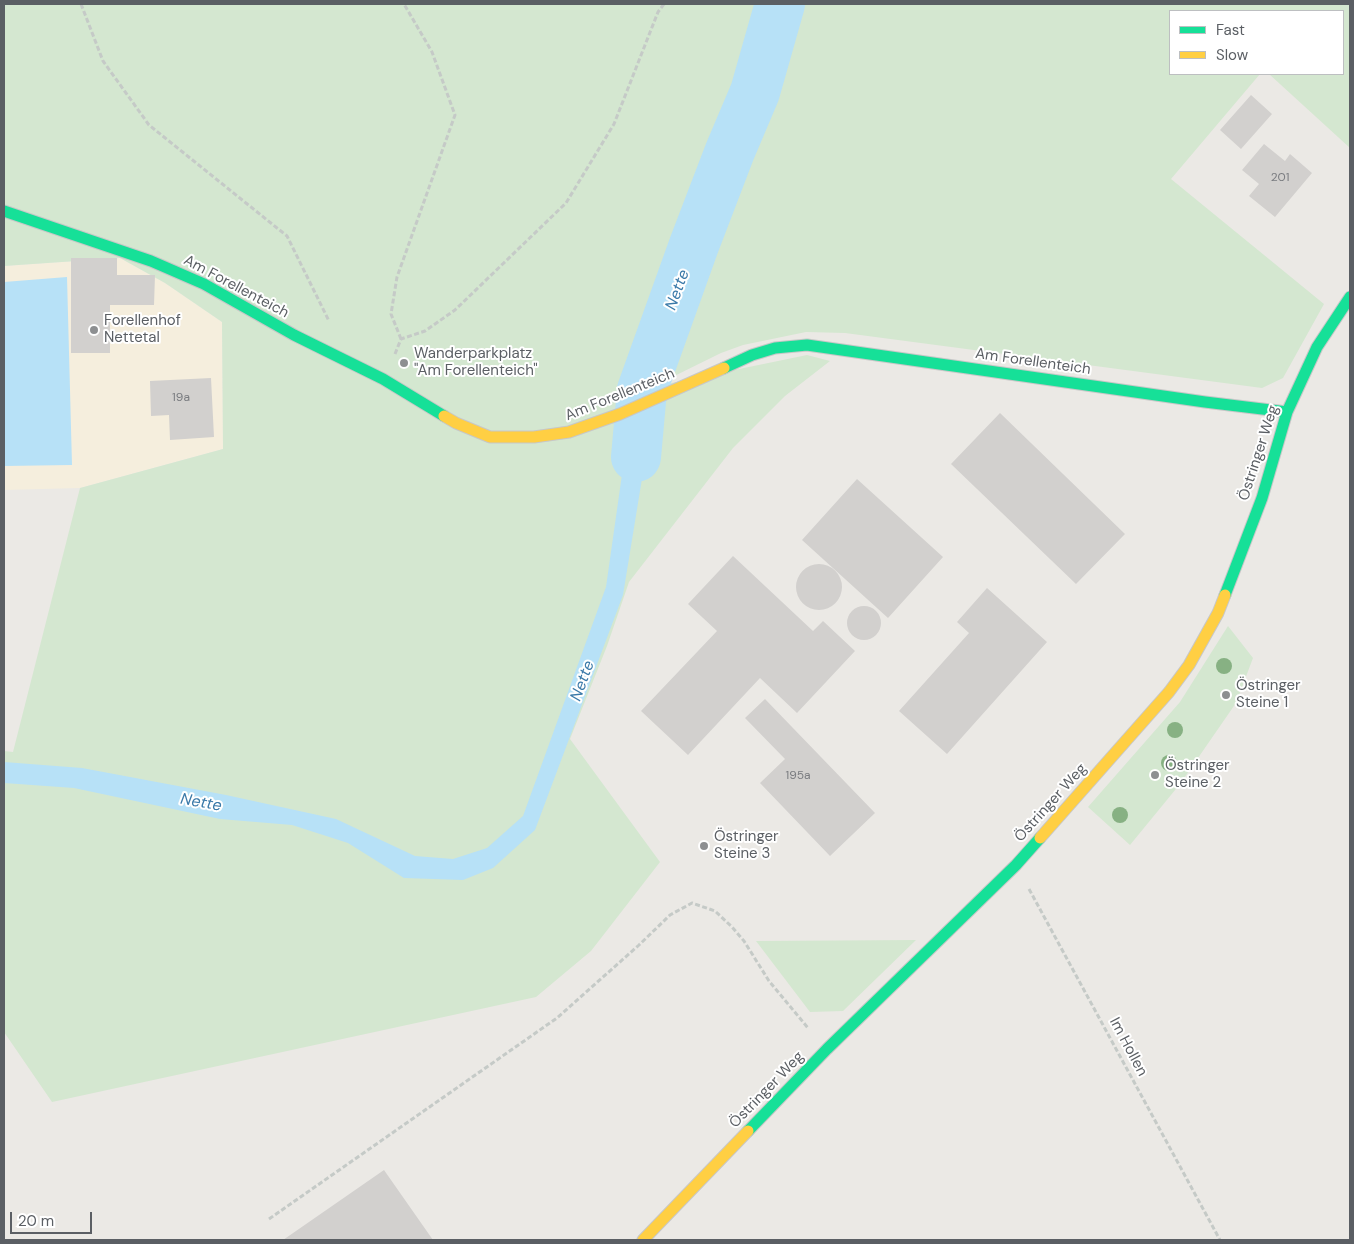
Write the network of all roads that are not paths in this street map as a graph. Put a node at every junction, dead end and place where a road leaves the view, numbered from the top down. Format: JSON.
{"nodes":[{"id":1,"x":4,"y":211,"type":"edge"},
{"id":2,"x":1350,"y":297,"type":"edge"},
{"id":3,"x":1287,"y":412,"type":"junction"},
{"id":4,"x":643,"y":1240,"type":"edge"}],
"edges":[{"from":1,"to":3,"type":"street","name":"Am Forellenteich"},
{"from":2,"to":3,"type":"street","name":"Östringer Weg"},
{"from":3,"to":4,"type":"street","name":"Östringer Weg"}]}
